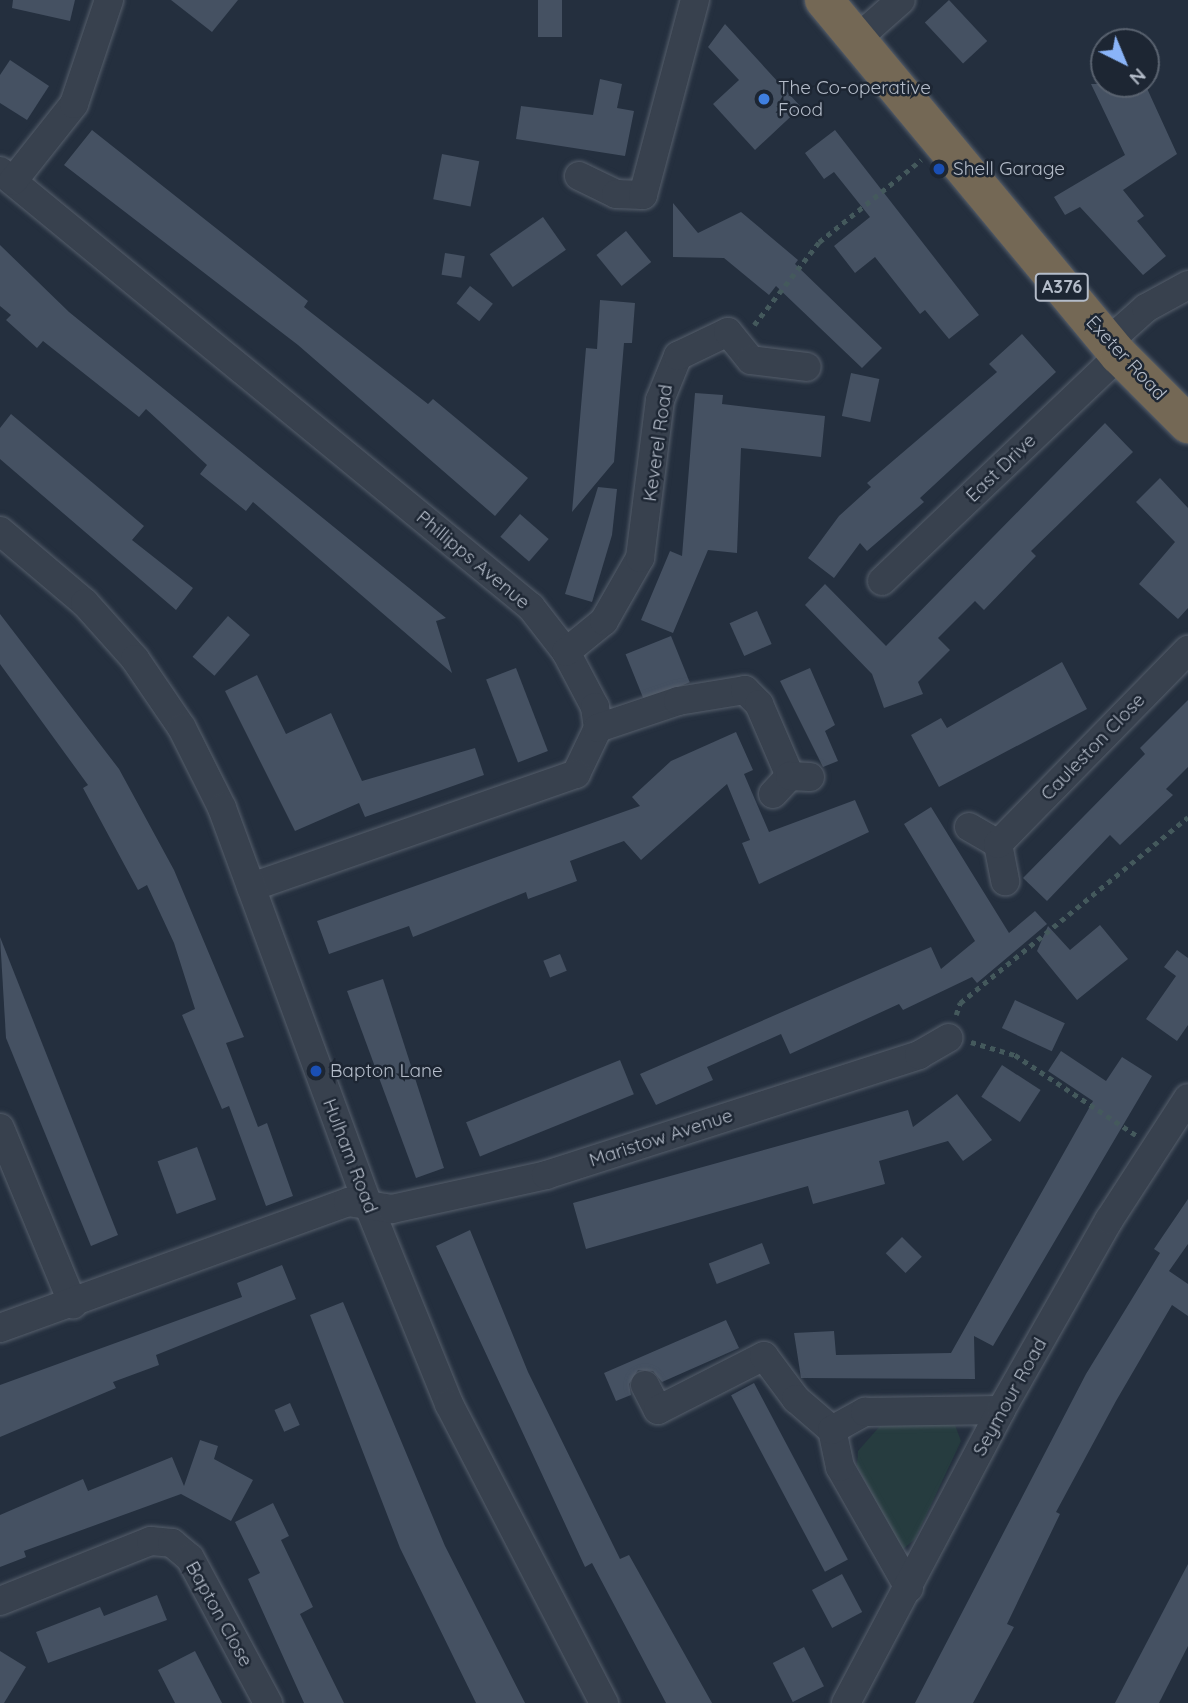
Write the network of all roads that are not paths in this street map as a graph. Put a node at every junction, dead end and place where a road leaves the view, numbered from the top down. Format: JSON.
{"nodes":[{"id":1,"x":109,"y":0,"type":"edge"},
{"id":2,"x":695,"y":0,"type":"edge"},
{"id":3,"x":824,"y":0,"type":"edge"},
{"id":4,"x":901,"y":0,"type":"edge"},
{"id":5,"x":858,"y":38,"type":"junction"},
{"id":6,"x":6,"y":176,"type":"edge"},
{"id":7,"x":579,"y":176,"type":"dead end"},
{"id":8,"x":1188,"y":285,"type":"edge"},
{"id":9,"x":1114,"y":349,"type":"junction"},
{"id":10,"x":807,"y":367,"type":"dead end"},
{"id":11,"x":1188,"y":424,"type":"edge"},
{"id":12,"x":0,"y":531,"type":"edge"},
{"id":13,"x":882,"y":581,"type":"dead end"},
{"id":14,"x":1188,"y":650,"type":"edge"},
{"id":15,"x":566,"y":652,"type":"junction"},
{"id":16,"x":597,"y":728,"type":"junction"},
{"id":17,"x":791,"y":782,"type":"dead end"},
{"id":18,"x":969,"y":827,"type":"dead end"},
{"id":19,"x":998,"y":844,"type":"junction"},
{"id":20,"x":1005,"y":881,"type":"dead end"},
{"id":21,"x":251,"y":887,"type":"junction"},
{"id":22,"x":949,"y":1038,"type":"road end"},
{"id":23,"x":1188,"y":1098,"type":"edge"},
{"id":24,"x":0,"y":1128,"type":"edge"},
{"id":25,"x":367,"y":1202,"type":"junction"},
{"id":26,"x":73,"y":1304,"type":"junction"},
{"id":27,"x":0,"y":1328,"type":"edge"},
{"id":28,"x":645,"y":1385,"type":"dead end"},
{"id":29,"x":1001,"y":1410,"type":"junction"},
{"id":30,"x":832,"y":1430,"type":"junction"},
{"id":31,"x":909,"y":1588,"type":"junction"},
{"id":32,"x":0,"y":1601,"type":"edge"},
{"id":33,"x":268,"y":1703,"type":"edge"},
{"id":34,"x":604,"y":1703,"type":"edge"},
{"id":35,"x":846,"y":1703,"type":"edge"}],
"edges":[{"from":1,"to":6,"type":"street"},
{"from":2,"to":7,"type":"street"},
{"from":3,"to":5,"type":"highway","name":"Exeter Road","number":"A376"},
{"from":4,"to":5,"type":"street"},
{"from":5,"to":9,"type":"highway","name":"Exeter Road","number":"A376"},
{"from":6,"to":15,"type":"street","name":"Phillipps Avenue"},
{"from":8,"to":9,"type":"street","name":"East Drive"},
{"from":9,"to":11,"type":"highway","name":"Exeter Road","number":"A376"},
{"from":9,"to":13,"type":"street","name":"East Drive"},
{"from":10,"to":15,"type":"street","name":"Keverel Road"},
{"from":12,"to":21,"type":"street","name":"Hulham Road"},
{"from":14,"to":19,"type":"street","name":"Cauleston Close"},
{"from":15,"to":16,"type":"street","name":"Phillipps Avenue"},
{"from":16,"to":17,"type":"street"},
{"from":16,"to":21,"type":"street"},
{"from":18,"to":19,"type":"street"},
{"from":19,"to":20,"type":"street"},
{"from":21,"to":25,"type":"street","name":"Hulham Road"},
{"from":22,"to":25,"type":"street","name":"Maristow Avenue"},
{"from":23,"to":29,"type":"street","name":"Seymour Road"},
{"from":24,"to":26,"type":"street"},
{"from":25,"to":26,"type":"street"},
{"from":25,"to":34,"type":"street","name":"Hulham Road"},
{"from":26,"to":27,"type":"street"},
{"from":28,"to":30,"type":"street"},
{"from":29,"to":30,"type":"street"},
{"from":29,"to":31,"type":"street","name":"Seymour Road"},
{"from":30,"to":31,"type":"street"},
{"from":31,"to":35,"type":"street","name":"Seymour Road"},
{"from":32,"to":33,"type":"street","name":"Bapton Close"}]}
